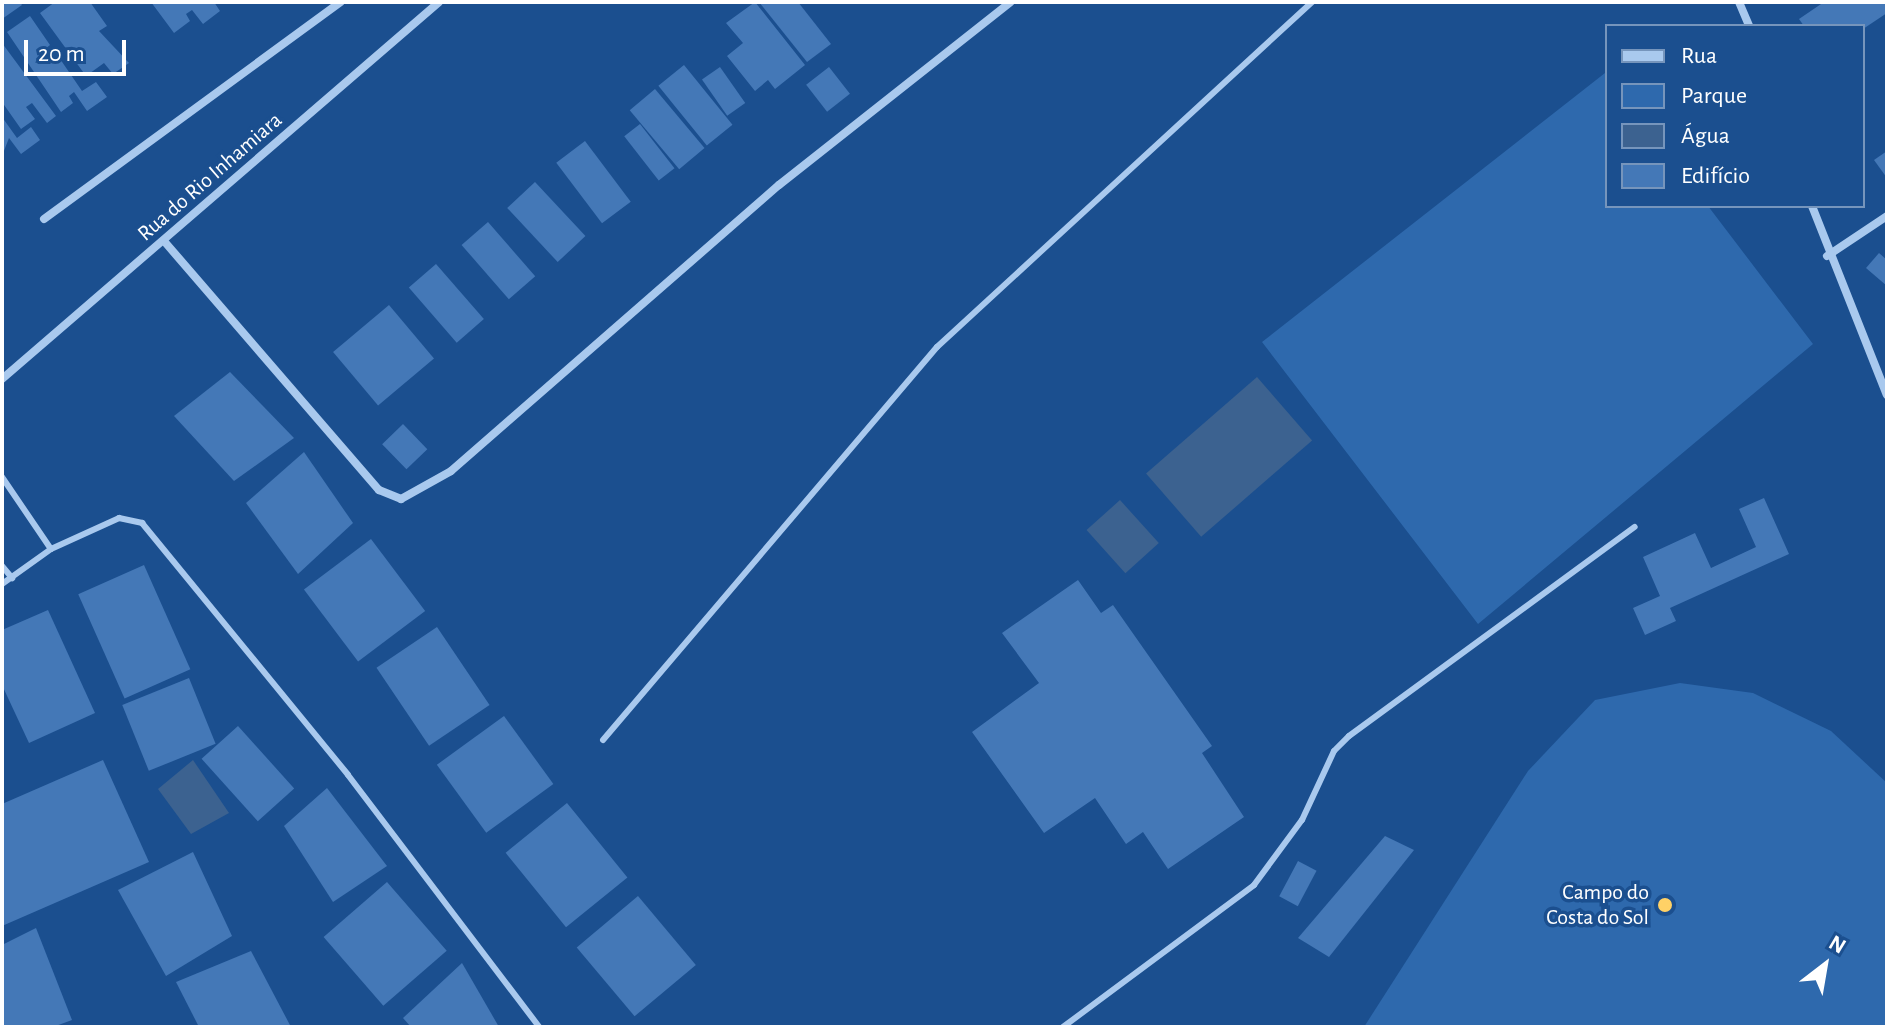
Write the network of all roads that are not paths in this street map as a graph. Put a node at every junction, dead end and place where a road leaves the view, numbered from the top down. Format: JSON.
{"nodes":[{"id":1,"x":341,"y":2,"type":"edge"},
{"id":2,"x":439,"y":2,"type":"edge"},
{"id":3,"x":1011,"y":2,"type":"edge"},
{"id":4,"x":1312,"y":2,"type":"edge"},
{"id":5,"x":1739,"y":2,"type":"edge"},
{"id":6,"x":1748,"y":24,"type":"edge"},
{"id":7,"x":1813,"y":208,"type":"edge"},
{"id":8,"x":1887,"y":216,"type":"edge"},
{"id":9,"x":44,"y":219,"type":"dead end"},
{"id":10,"x":164,"y":241,"type":"junction"},
{"id":11,"x":1827,"y":256,"type":"junction"},
{"id":12,"x":2,"y":379,"type":"edge"},
{"id":13,"x":1887,"y":395,"type":"edge"},
{"id":14,"x":2,"y":477,"type":"edge"},
{"id":15,"x":1635,"y":527,"type":"dead end"},
{"id":16,"x":51,"y":549,"type":"junction"},
{"id":17,"x":2,"y":566,"type":"edge"},
{"id":18,"x":12,"y":578,"type":"junction"},
{"id":19,"x":2,"y":584,"type":"edge"},
{"id":20,"x":603,"y":740,"type":"dead end"},
{"id":21,"x":539,"y":1027,"type":"edge"},
{"id":22,"x":1063,"y":1027,"type":"edge"}],
"edges":[{"from":1,"to":9,"type":"street"},
{"from":2,"to":10,"type":"street","name":"Rua do Rio Inhamiara"},
{"from":3,"to":10,"type":"street"},
{"from":4,"to":20,"type":"lane"},
{"from":5,"to":6,"type":"street"},
{"from":7,"to":11,"type":"street"},
{"from":8,"to":11,"type":"street"},
{"from":10,"to":12,"type":"street","name":"Rua do Rio Inhamiara"},
{"from":11,"to":13,"type":"street"},
{"from":14,"to":16,"type":"lane"},
{"from":15,"to":22,"type":"lane"},
{"from":16,"to":18,"type":"lane"},
{"from":16,"to":21,"type":"lane"},
{"from":17,"to":18,"type":"lane"},
{"from":18,"to":19,"type":"lane"}]}
